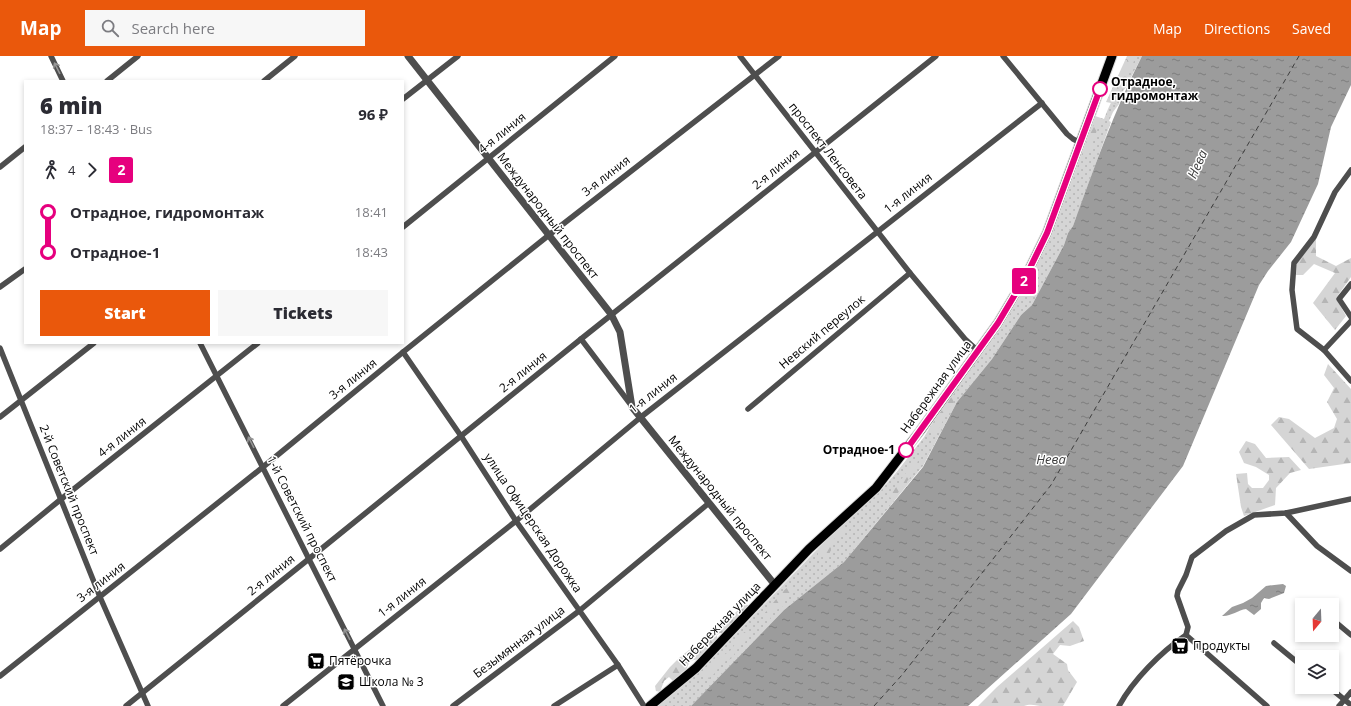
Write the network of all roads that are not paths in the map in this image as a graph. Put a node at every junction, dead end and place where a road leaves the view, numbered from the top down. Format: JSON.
{"nodes":[{"id":1,"x":50,"y":56,"type":"edge"},
{"id":2,"x":138,"y":56,"type":"edge"},
{"id":3,"x":295,"y":56,"type":"edge"},
{"id":4,"x":408,"y":56,"type":"edge"},
{"id":5,"x":458,"y":56,"type":"edge"},
{"id":6,"x":615,"y":56,"type":"edge"},
{"id":7,"x":740,"y":56,"type":"edge"},
{"id":8,"x":779,"y":56,"type":"edge"},
{"id":9,"x":936,"y":56,"type":"edge"},
{"id":10,"x":1003,"y":56,"type":"edge"},
{"id":11,"x":1112,"y":56,"type":"edge"},
{"id":12,"x":754,"y":74,"type":"junction"},
{"id":13,"x":62,"y":80,"type":"edge"},
{"id":14,"x":108,"y":80,"type":"edge"},
{"id":15,"x":265,"y":80,"type":"edge"},
{"id":16,"x":427,"y":80,"type":"junction"},
{"id":17,"x":404,"y":98,"type":"edge"},
{"id":18,"x":1042,"y":103,"type":"junction"},
{"id":19,"x":1081,"y":142,"type":"junction"},
{"id":20,"x":24,"y":148,"type":"edge"},
{"id":21,"x":815,"y":152,"type":"junction"},
{"id":22,"x":489,"y":158,"type":"junction"},
{"id":23,"x":0,"y":167,"type":"edge"},
{"id":24,"x":1351,"y":170,"type":"edge"},
{"id":25,"x":404,"y":226,"type":"edge"},
{"id":26,"x":877,"y":232,"type":"junction"},
{"id":27,"x":549,"y":235,"type":"junction"},
{"id":28,"x":24,"y":269,"type":"edge"},
{"id":29,"x":910,"y":273,"type":"junction"},
{"id":30,"x":1351,"y":284,"type":"edge"},
{"id":31,"x":0,"y":287,"type":"edge"},
{"id":32,"x":612,"y":314,"type":"junction"},
{"id":33,"x":1351,"y":317,"type":"edge"},
{"id":34,"x":1351,"y":321,"type":"edge"},
{"id":35,"x":581,"y":339,"type":"junction"},
{"id":36,"x":93,"y":344,"type":"edge"},
{"id":37,"x":201,"y":344,"type":"edge"},
{"id":38,"x":257,"y":344,"type":"edge"},
{"id":39,"x":0,"y":348,"type":"edge"},
{"id":40,"x":1324,"y":350,"type":"junction"},
{"id":41,"x":978,"y":351,"type":"junction"},
{"id":42,"x":403,"y":352,"type":"junction"},
{"id":43,"x":217,"y":376,"type":"junction"},
{"id":44,"x":1351,"y":381,"type":"edge"},
{"id":45,"x":22,"y":400,"type":"junction"},
{"id":46,"x":632,"y":407,"type":"junction"},
{"id":47,"x":748,"y":409,"type":"dead end"},
{"id":48,"x":0,"y":417,"type":"edge"},
{"id":49,"x":641,"y":417,"type":"junction"},
{"id":50,"x":461,"y":436,"type":"junction"},
{"id":51,"x":263,"y":467,"type":"junction"},
{"id":52,"x":1351,"y":498,"type":"edge"},
{"id":53,"x":60,"y":500,"type":"junction"},
{"id":54,"x":709,"y":503,"type":"junction"},
{"id":55,"x":1286,"y":513,"type":"junction"},
{"id":56,"x":516,"y":521,"type":"junction"},
{"id":57,"x":0,"y":549,"type":"edge"},
{"id":58,"x":309,"y":559,"type":"junction"},
{"id":59,"x":1351,"y":571,"type":"edge"},
{"id":60,"x":775,"y":584,"type":"junction"},
{"id":61,"x":100,"y":597,"type":"junction"},
{"id":62,"x":579,"y":611,"type":"junction"},
{"id":63,"x":1339,"y":625,"type":"edge"},
{"id":64,"x":1186,"y":635,"type":"junction"},
{"id":65,"x":1351,"y":635,"type":"edge"},
{"id":66,"x":1274,"y":643,"type":"dead end"},
{"id":67,"x":354,"y":649,"type":"junction"},
{"id":68,"x":1295,"y":660,"type":"edge"},
{"id":69,"x":618,"y":665,"type":"junction"},
{"id":70,"x":0,"y":676,"type":"edge"},
{"id":71,"x":1351,"y":692,"type":"edge"},
{"id":72,"x":143,"y":693,"type":"junction"},
{"id":73,"x":1338,"y":694,"type":"edge"},
{"id":74,"x":1345,"y":700,"type":"junction"},
{"id":75,"x":1351,"y":705,"type":"edge"},
{"id":76,"x":126,"y":706,"type":"edge"},
{"id":77,"x":148,"y":706,"type":"edge"},
{"id":78,"x":283,"y":706,"type":"edge"},
{"id":79,"x":383,"y":706,"type":"edge"},
{"id":80,"x":453,"y":706,"type":"edge"},
{"id":81,"x":554,"y":706,"type":"edge"},
{"id":82,"x":644,"y":706,"type":"edge"},
{"id":83,"x":650,"y":706,"type":"edge"},
{"id":84,"x":1119,"y":706,"type":"edge"},
{"id":85,"x":1267,"y":706,"type":"edge"},
{"id":86,"x":1339,"y":706,"type":"edge"}],
"edges":[{"from":13,"to":1,"type":"street","one_way":true},
{"from":2,"to":14,"type":"street"},
{"from":3,"to":15,"type":"street"},
{"from":4,"to":16,"type":"street","name":"Международный проспект"},
{"from":5,"to":16,"type":"street"},
{"from":6,"to":22,"type":"street","name":"4-я линия"},
{"from":7,"to":12,"type":"street","name":"проспект Ленсовета"},
{"from":8,"to":12,"type":"street","name":"3-я линия"},
{"from":9,"to":21,"type":"street","name":"2-я линия"},
{"from":10,"to":18,"type":"street"},
{"from":11,"to":19,"type":"main road","name":"Набережная улица"},
{"from":12,"to":21,"type":"street","name":"проспект Ленсовета"},
{"from":12,"to":27,"type":"street","name":"3-я линия"},
{"from":16,"to":17,"type":"street"},
{"from":16,"to":22,"type":"street","name":"Международный проспект"},
{"from":18,"to":19,"type":"street"},
{"from":18,"to":26,"type":"street","name":"1-я линия"},
{"from":19,"to":41,"type":"main road","name":"Набережная улица"},
{"from":20,"to":23,"type":"street"},
{"from":21,"to":26,"type":"street","name":"проспект Ленсовета"},
{"from":21,"to":32,"type":"street","name":"2-я линия"},
{"from":22,"to":25,"type":"street","name":"4-я линия"},
{"from":22,"to":27,"type":"street","name":"Международный проспект"},
{"from":24,"to":40,"type":"street"},
{"from":26,"to":29,"type":"street","name":"проспект Ленсовета"},
{"from":26,"to":49,"type":"street","name":"1-я линия"},
{"from":27,"to":32,"type":"street","name":"Международный проспект"},
{"from":27,"to":42,"type":"street","name":"3-я линия"},
{"from":28,"to":31,"type":"street"},
{"from":29,"to":41,"type":"street","name":"проспект Ленсовета"},
{"from":29,"to":47,"type":"street","name":"Невский переулок"},
{"from":30,"to":33,"type":"street"},
{"from":32,"to":35,"type":"street","name":"2-я линия"},
{"from":32,"to":46,"type":"street","name":"Международный проспект"},
{"from":34,"to":40,"type":"street"},
{"from":35,"to":46,"type":"street","name":"Международный проспект"},
{"from":35,"to":50,"type":"street","name":"2-я линия"},
{"from":36,"to":45,"type":"street"},
{"from":37,"to":43,"type":"street","name":"1-й Советский проспект"},
{"from":38,"to":43,"type":"street","name":"4-я линия"},
{"from":39,"to":45,"type":"street","name":"2-й Советский проспект"},
{"from":40,"to":44,"type":"street"},
{"from":41,"to":60,"type":"main road","name":"Набережная улица"},
{"from":42,"to":50,"type":"street","name":"улица Офицерская Дорожка"},
{"from":42,"to":51,"type":"street","name":"3-я линия"},
{"from":51,"to":43,"type":"street","name":"1-й Советский проспект","one_way":true},
{"from":43,"to":53,"type":"street","name":"4-я линия"},
{"from":45,"to":48,"type":"street"},
{"from":45,"to":53,"type":"street","name":"2-й Советский проспект"},
{"from":46,"to":49,"type":"street","name":"Международный проспект"},
{"from":49,"to":54,"type":"street","name":"Международный проспект"},
{"from":49,"to":56,"type":"street","name":"1-я линия"},
{"from":50,"to":56,"type":"street","name":"улица Офицерская Дорожка"},
{"from":50,"to":58,"type":"street","name":"2-я линия"},
{"from":51,"to":58,"type":"street","name":"1-й Советский проспект"},
{"from":51,"to":61,"type":"street","name":"3-я линия"},
{"from":52,"to":55,"type":"street"},
{"from":53,"to":57,"type":"street","name":"4-я линия"},
{"from":53,"to":61,"type":"street","name":"2-й Советский проспект"},
{"from":54,"to":60,"type":"street","name":"Международный проспект"},
{"from":54,"to":62,"type":"street","name":"Безымянная улица"},
{"from":55,"to":59,"type":"street"},
{"from":55,"to":64,"type":"street"},
{"from":56,"to":62,"type":"street","name":"улица Офицерская Дорожка"},
{"from":56,"to":67,"type":"street","name":"1-я линия"},
{"from":67,"to":58,"type":"street","name":"1-й Советский проспект","one_way":true},
{"from":58,"to":72,"type":"street","name":"2-я линия"},
{"from":60,"to":83,"type":"main road","name":"Набережная улица"},
{"from":61,"to":70,"type":"street","name":"3-я линия"},
{"from":61,"to":72,"type":"street","name":"2-й Советский проспект"},
{"from":62,"to":69,"type":"street","name":"улица Офицерская Дорожка"},
{"from":62,"to":80,"type":"street","name":"Безымянная улица"},
{"from":63,"to":65,"type":"street"},
{"from":64,"to":84,"type":"street"},
{"from":64,"to":85,"type":"street"},
{"from":66,"to":68,"type":"street"},
{"from":67,"to":78,"type":"street","name":"1-я линия"},
{"from":67,"to":79,"type":"street","name":"1-й Советский проспект"},
{"from":69,"to":81,"type":"street"},
{"from":69,"to":82,"type":"street","name":"улица Офицерская Дорожка"},
{"from":71,"to":74,"type":"street"},
{"from":72,"to":76,"type":"street","name":"2-я линия"},
{"from":72,"to":77,"type":"street","name":"2-й Советский проспект"},
{"from":73,"to":74,"type":"street"},
{"from":74,"to":75,"type":"street"},
{"from":74,"to":86,"type":"street"}]}
